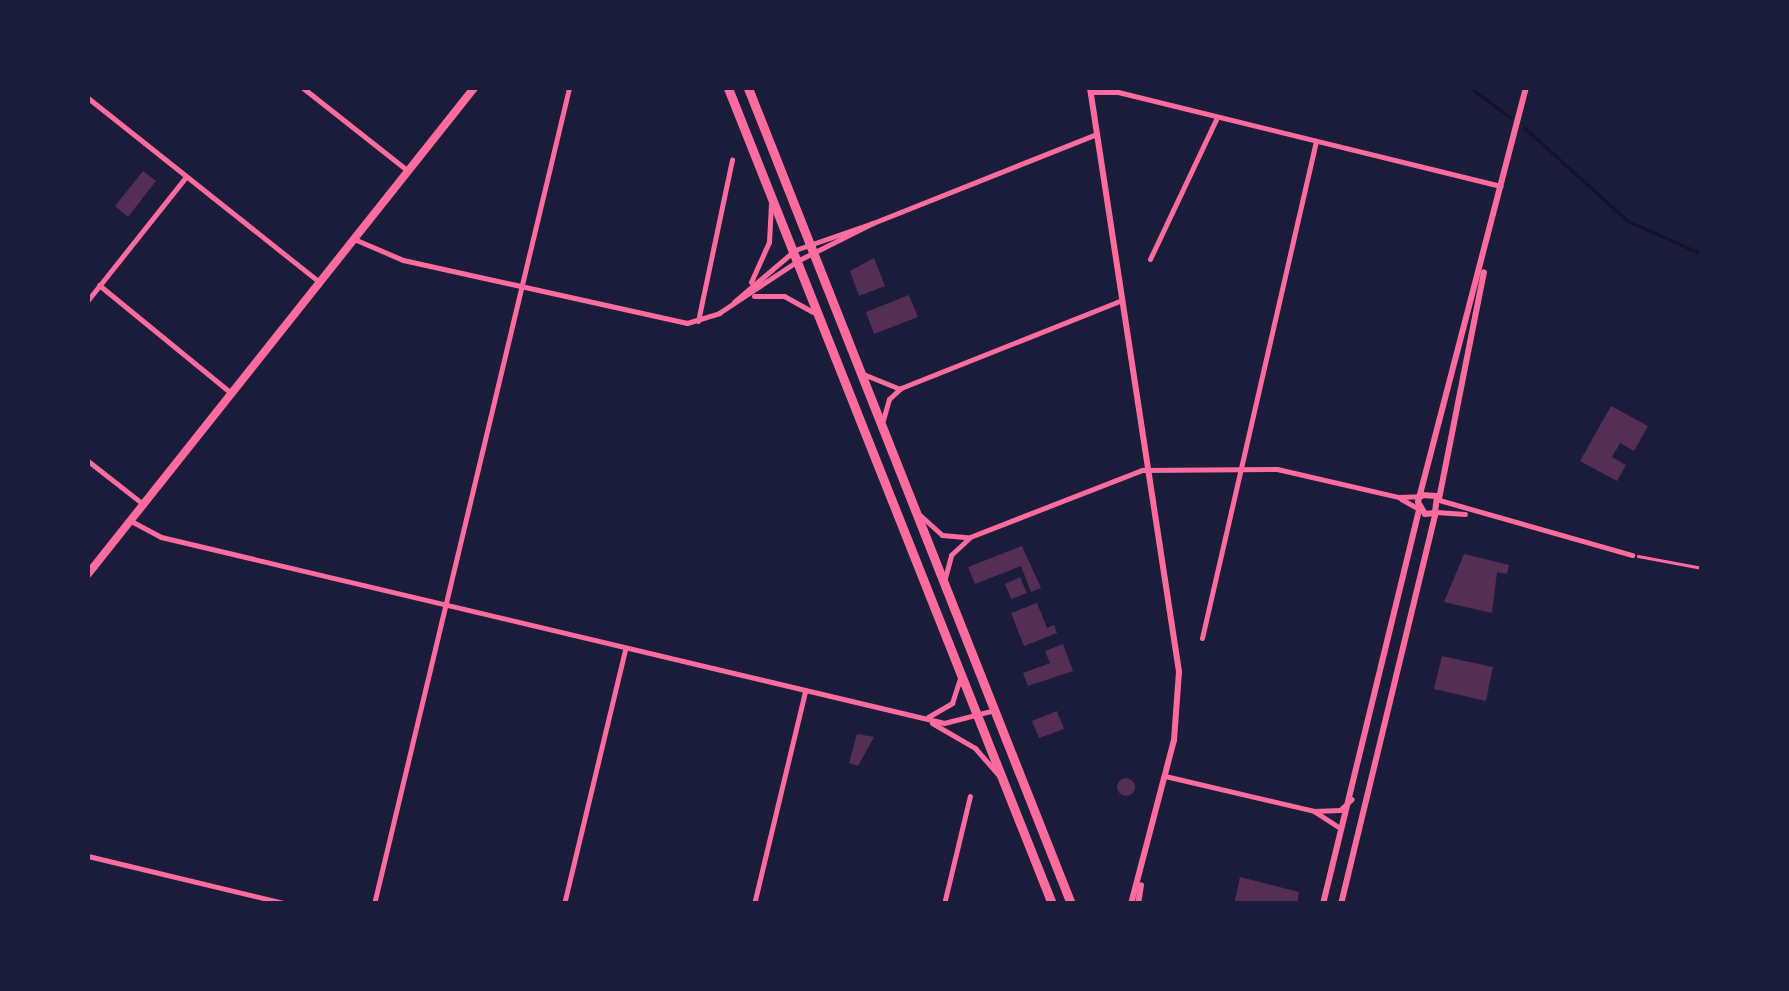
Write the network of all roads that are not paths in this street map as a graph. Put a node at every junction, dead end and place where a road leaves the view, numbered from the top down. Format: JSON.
{"nodes":[{"id":1,"x":303,"y":88,"type":"edge"},
{"id":2,"x":474,"y":88,"type":"edge"},
{"id":3,"x":569,"y":88,"type":"edge"},
{"id":4,"x":728,"y":88,"type":"edge"},
{"id":5,"x":748,"y":88,"type":"edge"},
{"id":6,"x":1526,"y":88,"type":"edge"},
{"id":7,"x":1091,"y":90,"type":"edge"},
{"id":8,"x":88,"y":98,"type":"edge"},
{"id":9,"x":1217,"y":117,"type":"junction"},
{"id":10,"x":1097,"y":134,"type":"junction"},
{"id":11,"x":1316,"y":141,"type":"junction"},
{"id":12,"x":732,"y":160,"type":"dead end"},
{"id":13,"x":408,"y":171,"type":"junction"},
{"id":14,"x":186,"y":177,"type":"junction"},
{"id":15,"x":769,"y":186,"type":"junction"},
{"id":16,"x":1503,"y":186,"type":"junction"},
{"id":17,"x":873,"y":223,"type":"junction"},
{"id":18,"x":354,"y":238,"type":"junction"},
{"id":19,"x":813,"y":247,"type":"junction"},
{"id":20,"x":797,"y":255,"type":"junction"},
{"id":21,"x":1150,"y":259,"type":"dead end"},
{"id":22,"x":1485,"y":261,"type":"junction"},
{"id":23,"x":320,"y":282,"type":"junction"},
{"id":24,"x":99,"y":285,"type":"junction"},
{"id":25,"x":521,"y":287,"type":"junction"},
{"id":26,"x":741,"y":298,"type":"junction"},
{"id":27,"x":88,"y":300,"type":"edge"},
{"id":28,"x":1122,"y":300,"type":"junction"},
{"id":29,"x":698,"y":321,"type":"junction"},
{"id":30,"x":1462,"y":327,"type":"junction"},
{"id":31,"x":826,"y":330,"type":"junction"},
{"id":32,"x":1476,"y":330,"type":"junction"},
{"id":33,"x":863,"y":373,"type":"junction"},
{"id":34,"x":901,"y":388,"type":"junction"},
{"id":35,"x":231,"y":393,"type":"junction"},
{"id":36,"x":884,"y":425,"type":"junction"},
{"id":37,"x":88,"y":460,"type":"edge"},
{"id":38,"x":1239,"y":467,"type":"junction"},
{"id":39,"x":1148,"y":469,"type":"junction"},
{"id":40,"x":1421,"y":496,"type":"junction"},
{"id":41,"x":1398,"y":497,"type":"junction"},
{"id":42,"x":1439,"y":500,"type":"junction"},
{"id":43,"x":143,"y":504,"type":"junction"},
{"id":44,"x":1419,"y":509,"type":"junction"},
{"id":45,"x":918,"y":512,"type":"junction"},
{"id":46,"x":1436,"y":512,"type":"junction"},
{"id":47,"x":1478,"y":516,"type":"junction"},
{"id":48,"x":130,"y":520,"type":"junction"},
{"id":49,"x":970,"y":536,"type":"junction"},
{"id":50,"x":1632,"y":555,"type":"road end"},
{"id":51,"x":88,"y":574,"type":"edge"},
{"id":52,"x":944,"y":581,"type":"junction"},
{"id":53,"x":446,"y":606,"type":"junction"},
{"id":54,"x":1202,"y":638,"type":"dead end"},
{"id":55,"x":625,"y":648,"type":"junction"},
{"id":56,"x":958,"y":666,"type":"junction"},
{"id":57,"x":805,"y":691,"type":"junction"},
{"id":58,"x":995,"y":710,"type":"junction"},
{"id":59,"x":978,"y":717,"type":"junction"},
{"id":60,"x":920,"y":718,"type":"junction"},
{"id":61,"x":1165,"y":776,"type":"junction"},
{"id":62,"x":1004,"y":782,"type":"junction"},
{"id":63,"x":1354,"y":790,"type":"junction"},
{"id":64,"x":970,"y":796,"type":"dead end"},
{"id":65,"x":1369,"y":796,"type":"junction"},
{"id":66,"x":1352,"y":799,"type":"junction"},
{"id":67,"x":1314,"y":810,"type":"junction"},
{"id":68,"x":1340,"y":839,"type":"junction"},
{"id":69,"x":1355,"y":848,"type":"junction"},
{"id":70,"x":88,"y":856,"type":"edge"},
{"id":71,"x":288,"y":904,"type":"edge"},
{"id":72,"x":374,"y":904,"type":"edge"},
{"id":73,"x":564,"y":904,"type":"edge"},
{"id":74,"x":754,"y":904,"type":"edge"},
{"id":75,"x":944,"y":904,"type":"edge"},
{"id":76,"x":1052,"y":904,"type":"edge"},
{"id":77,"x":1071,"y":904,"type":"edge"},
{"id":78,"x":1134,"y":904,"type":"edge"},
{"id":79,"x":1323,"y":904,"type":"edge"},
{"id":80,"x":1341,"y":904,"type":"edge"}],
"edges":[{"from":1,"to":13,"type":"street"},
{"from":2,"to":13,"type":"main road"},
{"from":3,"to":25,"type":"street"},
{"from":4,"to":15,"type":"highway"},
{"from":5,"to":19,"type":"highway"},
{"from":6,"to":16,"type":"street"},
{"from":7,"to":9,"type":"street"},
{"from":7,"to":10,"type":"street"},
{"from":8,"to":14,"type":"street"},
{"from":9,"to":11,"type":"street"},
{"from":9,"to":21,"type":"street"},
{"from":10,"to":17,"type":"street"},
{"from":10,"to":28,"type":"street"},
{"from":11,"to":16,"type":"street"},
{"from":11,"to":38,"type":"street"},
{"from":12,"to":29,"type":"street"},
{"from":13,"to":18,"type":"main road"},
{"from":14,"to":23,"type":"street"},
{"from":14,"to":24,"type":"street"},
{"from":15,"to":20,"type":"highway"},
{"from":15,"to":26,"type":"street"},
{"from":16,"to":22,"type":"street"},
{"from":17,"to":19,"type":"street"},
{"from":17,"to":19,"type":"street"},
{"from":18,"to":23,"type":"main road"},
{"from":18,"to":25,"type":"street"},
{"from":19,"to":20,"type":"street"},
{"from":19,"to":20,"type":"street"},
{"from":19,"to":33,"type":"highway"},
{"from":20,"to":26,"type":"street"},
{"from":20,"to":31,"type":"highway"},
{"from":22,"to":30,"type":"street"},
{"from":22,"to":32,"type":"street"},
{"from":23,"to":35,"type":"main road"},
{"from":24,"to":27,"type":"street"},
{"from":24,"to":35,"type":"street"},
{"from":25,"to":29,"type":"street"},
{"from":25,"to":53,"type":"street"},
{"from":26,"to":29,"type":"street"},
{"from":26,"to":31,"type":"street"},
{"from":28,"to":34,"type":"street"},
{"from":28,"to":39,"type":"street"},
{"from":30,"to":32,"type":"street"},
{"from":30,"to":40,"type":"street"},
{"from":31,"to":56,"type":"highway"},
{"from":32,"to":42,"type":"street"},
{"from":33,"to":34,"type":"street"},
{"from":33,"to":36,"type":"highway"},
{"from":34,"to":36,"type":"street"},
{"from":35,"to":43,"type":"main road"},
{"from":36,"to":45,"type":"highway"},
{"from":37,"to":43,"type":"street"},
{"from":38,"to":39,"type":"street"},
{"from":38,"to":41,"type":"street"},
{"from":38,"to":54,"type":"street"},
{"from":39,"to":49,"type":"street"},
{"from":39,"to":61,"type":"street"},
{"from":40,"to":41,"type":"street"},
{"from":40,"to":42,"type":"street"},
{"from":40,"to":44,"type":"street"},
{"from":41,"to":44,"type":"street"},
{"from":42,"to":46,"type":"street"},
{"from":42,"to":47,"type":"street"},
{"from":43,"to":48,"type":"main road"},
{"from":44,"to":46,"type":"street"},
{"from":44,"to":63,"type":"street"},
{"from":45,"to":49,"type":"street"},
{"from":45,"to":52,"type":"highway"},
{"from":46,"to":47,"type":"street"},
{"from":46,"to":65,"type":"street"},
{"from":47,"to":50,"type":"street"},
{"from":48,"to":51,"type":"main road"},
{"from":48,"to":53,"type":"street"},
{"from":49,"to":52,"type":"street"},
{"from":52,"to":58,"type":"highway"},
{"from":53,"to":55,"type":"street"},
{"from":53,"to":72,"type":"street"},
{"from":55,"to":57,"type":"street"},
{"from":55,"to":73,"type":"street"},
{"from":56,"to":59,"type":"highway"},
{"from":56,"to":60,"type":"street"},
{"from":57,"to":60,"type":"street"},
{"from":57,"to":74,"type":"street"},
{"from":58,"to":59,"type":"street"},
{"from":58,"to":77,"type":"highway"},
{"from":59,"to":60,"type":"street"},
{"from":59,"to":62,"type":"highway"},
{"from":60,"to":62,"type":"street"},
{"from":61,"to":67,"type":"street"},
{"from":61,"to":78,"type":"street"},
{"from":62,"to":76,"type":"highway"},
{"from":63,"to":65,"type":"street"},
{"from":63,"to":66,"type":"street"},
{"from":64,"to":75,"type":"street"},
{"from":65,"to":69,"type":"street"},
{"from":66,"to":67,"type":"street"},
{"from":66,"to":68,"type":"street"},
{"from":67,"to":68,"type":"street"},
{"from":68,"to":69,"type":"street"},
{"from":68,"to":79,"type":"street"},
{"from":69,"to":80,"type":"street"},
{"from":70,"to":71,"type":"street"}]}
